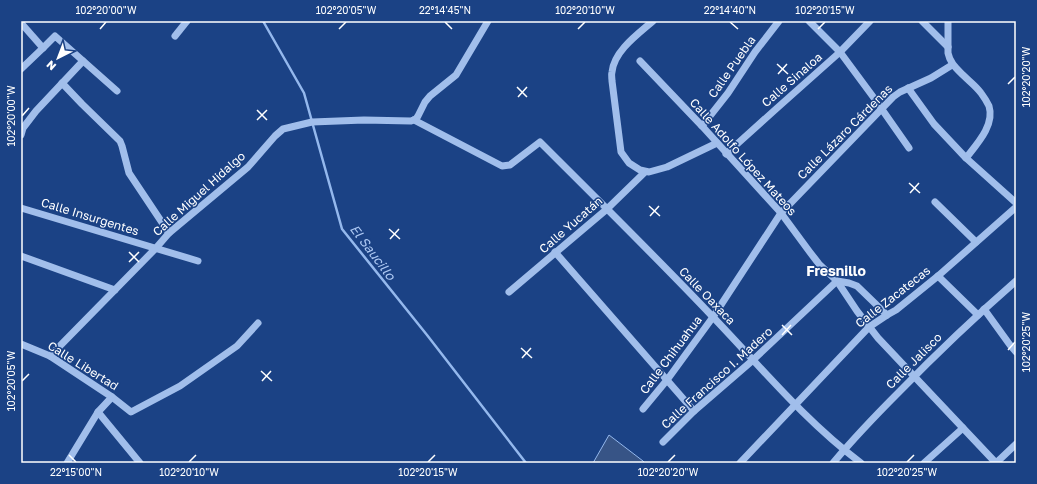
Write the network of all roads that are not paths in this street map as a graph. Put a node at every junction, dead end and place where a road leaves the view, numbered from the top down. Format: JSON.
{"nodes":[{"id":1,"x":187,"y":21,"type":"edge"},
{"id":2,"x":488,"y":21,"type":"edge"},
{"id":3,"x":653,"y":21,"type":"edge"},
{"id":4,"x":779,"y":21,"type":"edge"},
{"id":5,"x":810,"y":21,"type":"edge"},
{"id":6,"x":870,"y":21,"type":"edge"},
{"id":7,"x":922,"y":21,"type":"edge"},
{"id":8,"x":948,"y":21,"type":"edge"},
{"id":9,"x":21,"y":23,"type":"edge"},
{"id":10,"x":175,"y":36,"type":"dead end"},
{"id":11,"x":948,"y":47,"type":"junction"},
{"id":12,"x":44,"y":48,"type":"junction"},
{"id":13,"x":840,"y":52,"type":"junction"},
{"id":14,"x":83,"y":61,"type":"junction"},
{"id":15,"x":640,"y":61,"type":"dead end"},
{"id":16,"x":952,"y":65,"type":"junction"},
{"id":17,"x":21,"y":69,"type":"edge"},
{"id":18,"x":62,"y":83,"type":"junction"},
{"id":19,"x":908,"y":88,"type":"junction"},
{"id":20,"x":117,"y":91,"type":"dead end"},
{"id":21,"x":881,"y":109,"type":"junction"},
{"id":22,"x":414,"y":120,"type":"junction"},
{"id":23,"x":702,"y":126,"type":"junction"},
{"id":24,"x":21,"y":134,"type":"edge"},
{"id":25,"x":717,"y":143,"type":"junction"},
{"id":26,"x":910,"y":148,"type":"dead end"},
{"id":27,"x":726,"y":154,"type":"junction"},
{"id":28,"x":966,"y":158,"type":"junction"},
{"id":29,"x":645,"y":172,"type":"junction"},
{"id":30,"x":935,"y":202,"type":"dead end"},
{"id":31,"x":1016,"y":203,"type":"edge"},
{"id":32,"x":1016,"y":206,"type":"edge"},
{"id":33,"x":21,"y":208,"type":"edge"},
{"id":34,"x":607,"y":209,"type":"junction"},
{"id":35,"x":781,"y":213,"type":"junction"},
{"id":36,"x":169,"y":233,"type":"junction"},
{"id":37,"x":976,"y":242,"type":"junction"},
{"id":38,"x":156,"y":248,"type":"junction"},
{"id":39,"x":555,"y":252,"type":"junction"},
{"id":40,"x":21,"y":256,"type":"edge"},
{"id":41,"x":198,"y":261,"type":"dead end"},
{"id":42,"x":938,"y":276,"type":"junction"},
{"id":43,"x":837,"y":281,"type":"junction"},
{"id":44,"x":1016,"y":281,"type":"edge"},
{"id":45,"x":115,"y":290,"type":"junction"},
{"id":46,"x":509,"y":292,"type":"dead end"},
{"id":47,"x":984,"y":309,"type":"junction"},
{"id":48,"x":887,"y":315,"type":"junction"},
{"id":49,"x":978,"y":316,"type":"junction"},
{"id":50,"x":713,"y":317,"type":"junction"},
{"id":51,"x":258,"y":323,"type":"dead end"},
{"id":52,"x":870,"y":327,"type":"junction"},
{"id":53,"x":21,"y":344,"type":"edge"},
{"id":54,"x":1016,"y":352,"type":"edge"},
{"id":55,"x":50,"y":356,"type":"junction"},
{"id":56,"x":753,"y":360,"type":"junction"},
{"id":57,"x":914,"y":376,"type":"junction"},
{"id":58,"x":668,"y":380,"type":"junction"},
{"id":59,"x":112,"y":397,"type":"junction"},
{"id":60,"x":794,"y":405,"type":"junction"},
{"id":61,"x":643,"y":409,"type":"dead end"},
{"id":62,"x":694,"y":411,"type":"junction"},
{"id":63,"x":98,"y":412,"type":"junction"},
{"id":64,"x":963,"y":428,"type":"junction"},
{"id":65,"x":663,"y":442,"type":"dead end"},
{"id":66,"x":1016,"y":444,"type":"edge"},
{"id":67,"x":844,"y":450,"type":"junction"},
{"id":68,"x":67,"y":463,"type":"edge"},
{"id":69,"x":140,"y":463,"type":"edge"},
{"id":70,"x":740,"y":463,"type":"edge"},
{"id":71,"x":833,"y":463,"type":"edge"},
{"id":72,"x":861,"y":463,"type":"edge"},
{"id":73,"x":924,"y":463,"type":"edge"},
{"id":74,"x":996,"y":463,"type":"edge"}],
"edges":[{"from":1,"to":10,"type":"street"},
{"from":2,"to":22,"type":"street"},
{"from":3,"to":29,"type":"street"},
{"from":4,"to":23,"type":"street","name":"Calle Puebla"},
{"from":5,"to":13,"type":"street"},
{"from":6,"to":13,"type":"street","name":"Calle Sinaloa"},
{"from":7,"to":11,"type":"street"},
{"from":8,"to":11,"type":"street"},
{"from":9,"to":12,"type":"street"},
{"from":11,"to":16,"type":"street"},
{"from":12,"to":14,"type":"street"},
{"from":12,"to":17,"type":"street"},
{"from":13,"to":21,"type":"street"},
{"from":13,"to":27,"type":"street","name":"Calle Sinaloa"},
{"from":14,"to":18,"type":"street"},
{"from":14,"to":20,"type":"street"},
{"from":15,"to":23,"type":"street","name":"Calle Adolfo López Mateos"},
{"from":16,"to":19,"type":"street","name":"Calle Lázaro Cárdenas"},
{"from":16,"to":28,"type":"street"},
{"from":18,"to":24,"type":"street"},
{"from":18,"to":36,"type":"street"},
{"from":19,"to":21,"type":"street","name":"Calle Lázaro Cárdenas"},
{"from":19,"to":28,"type":"street"},
{"from":21,"to":26,"type":"street"},
{"from":21,"to":35,"type":"street","name":"Calle Lázaro Cárdenas"},
{"from":22,"to":34,"type":"street","name":"Calle Oaxaca"},
{"from":22,"to":36,"type":"street","name":"Calle Miguel Hidalgo"},
{"from":23,"to":25,"type":"street","name":"Calle Adolfo López Mateos"},
{"from":25,"to":27,"type":"street","name":"Calle Adolfo López Mateos"},
{"from":25,"to":29,"type":"street"},
{"from":27,"to":35,"type":"street","name":"Calle Adolfo López Mateos"},
{"from":28,"to":31,"type":"street"},
{"from":29,"to":34,"type":"street","name":"Calle Yucatán"},
{"from":30,"to":37,"type":"street"},
{"from":32,"to":37,"type":"street","name":"Calle Zacatecas"},
{"from":33,"to":38,"type":"street","name":"Calle Insurgentes"},
{"from":34,"to":39,"type":"street","name":"Calle Yucatán"},
{"from":34,"to":50,"type":"street","name":"Calle Oaxaca"},
{"from":35,"to":43,"type":"street","name":"Calle Adolfo López Mateos"},
{"from":35,"to":50,"type":"street","name":"Calle Chihuahua"},
{"from":36,"to":38,"type":"street","name":"Calle Miguel Hidalgo"},
{"from":37,"to":42,"type":"street","name":"Calle Zacatecas"},
{"from":38,"to":41,"type":"street","name":"Calle Insurgentes"},
{"from":38,"to":45,"type":"street","name":"Calle Miguel Hidalgo"},
{"from":39,"to":46,"type":"street","name":"Calle Yucatán"},
{"from":39,"to":58,"type":"street"},
{"from":40,"to":45,"type":"street"},
{"from":42,"to":48,"type":"street","name":"Calle Zacatecas"},
{"from":42,"to":49,"type":"street"},
{"from":43,"to":48,"type":"street"},
{"from":43,"to":52,"type":"street","name":"Calle Adolfo López Mateos"},
{"from":43,"to":56,"type":"street","name":"Calle Francisco I. Madero"},
{"from":44,"to":47,"type":"street","name":"Calle Jalisco"},
{"from":45,"to":55,"type":"street","name":"Calle Miguel Hidalgo"},
{"from":47,"to":49,"type":"street","name":"Calle Jalisco"},
{"from":47,"to":54,"type":"street"},
{"from":48,"to":52,"type":"street","name":"Calle Zacatecas"},
{"from":49,"to":57,"type":"street","name":"Calle Jalisco"},
{"from":50,"to":56,"type":"street","name":"Calle Oaxaca"},
{"from":50,"to":58,"type":"street","name":"Calle Chihuahua"},
{"from":51,"to":59,"type":"street","name":"Calle Libertad"},
{"from":52,"to":57,"type":"street","name":"Calle Adolfo López Mateos"},
{"from":52,"to":60,"type":"street","name":"Calle Zacatecas"},
{"from":53,"to":55,"type":"street","name":"Calle Libertad"},
{"from":55,"to":59,"type":"street","name":"Calle Libertad"},
{"from":56,"to":60,"type":"street","name":"Calle Oaxaca"},
{"from":56,"to":62,"type":"street","name":"Calle Francisco I. Madero"},
{"from":57,"to":64,"type":"street","name":"Calle Adolfo López Mateos"},
{"from":57,"to":67,"type":"street","name":"Calle Jalisco"},
{"from":58,"to":61,"type":"street","name":"Calle Chihuahua"},
{"from":58,"to":62,"type":"street"},
{"from":59,"to":63,"type":"street"},
{"from":60,"to":67,"type":"street","name":"Calle Oaxaca"},
{"from":60,"to":70,"type":"street","name":"Calle Zacatecas"},
{"from":62,"to":65,"type":"street","name":"Calle Francisco I. Madero"},
{"from":63,"to":68,"type":"street"},
{"from":63,"to":69,"type":"street"},
{"from":64,"to":73,"type":"street"},
{"from":64,"to":74,"type":"street","name":"Calle Adolfo López Mateos"},
{"from":66,"to":74,"type":"street"},
{"from":67,"to":71,"type":"street","name":"Calle Jalisco"},
{"from":67,"to":72,"type":"street","name":"Calle Oaxaca"}]}
